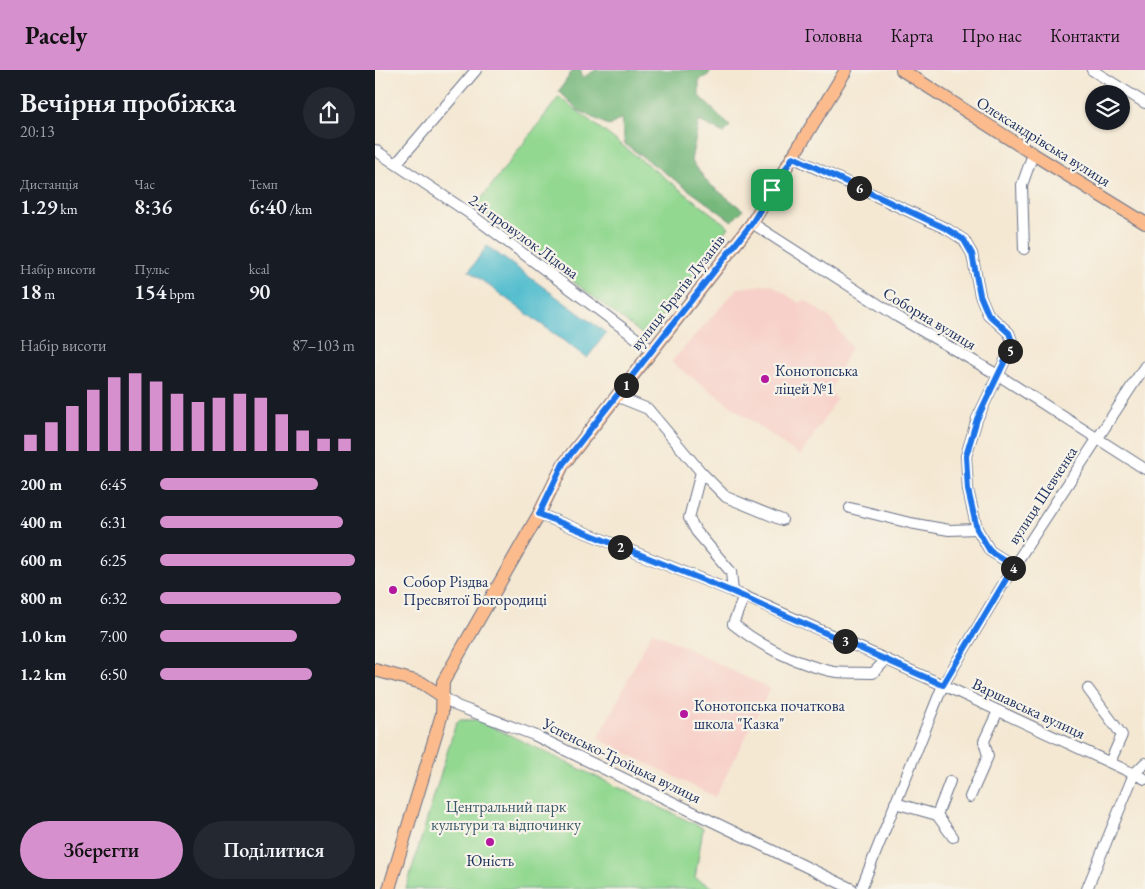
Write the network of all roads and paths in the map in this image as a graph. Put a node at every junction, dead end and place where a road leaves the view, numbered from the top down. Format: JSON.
{"nodes":[{"id":1,"x":475,"y":70,"type":"edge"},
{"id":2,"x":846,"y":70,"type":"edge"},
{"id":3,"x":902,"y":70,"type":"edge"},
{"id":4,"x":1091,"y":70,"type":"edge"},
{"id":5,"x":1145,"y":103,"type":"edge"},
{"id":6,"x":375,"y":150,"type":"edge"},
{"id":7,"x":1033,"y":154,"type":"junction"},
{"id":8,"x":793,"y":157,"type":"junction"},
{"id":9,"x":396,"y":164,"type":"junction"},
{"id":10,"x":752,"y":223,"type":"junction"},
{"id":11,"x":1145,"y":223,"type":"edge"},
{"id":12,"x":1025,"y":249,"type":"dead end"},
{"id":13,"x":653,"y":350,"type":"junction"},
{"id":14,"x":1145,"y":366,"type":"edge"},
{"id":15,"x":998,"y":375,"type":"junction"},
{"id":16,"x":616,"y":396,"type":"junction"},
{"id":17,"x":1097,"y":438,"type":"junction"},
{"id":18,"x":1145,"y":469,"type":"edge"},
{"id":19,"x":701,"y":472,"type":"junction"},
{"id":20,"x":850,"y":508,"type":"dead end"},
{"id":21,"x":539,"y":514,"type":"junction"},
{"id":22,"x":781,"y":520,"type":"dead end"},
{"id":23,"x":977,"y":529,"type":"junction"},
{"id":24,"x":1014,"y":566,"type":"junction"},
{"id":25,"x":733,"y":592,"type":"junction"},
{"id":26,"x":744,"y":596,"type":"junction"},
{"id":27,"x":886,"y":660,"type":"junction"},
{"id":28,"x":375,"y":670,"type":"edge"},
{"id":29,"x":943,"y":685,"type":"junction"},
{"id":30,"x":1088,"y":689,"type":"dead end"},
{"id":31,"x":442,"y":696,"type":"junction"},
{"id":32,"x":998,"y":710,"type":"junction"},
{"id":33,"x":1110,"y":762,"type":"junction"},
{"id":34,"x":1145,"y":763,"type":"edge"},
{"id":35,"x":1134,"y":774,"type":"junction"},
{"id":36,"x":1145,"y":779,"type":"edge"},
{"id":37,"x":950,"y":782,"type":"dead end"},
{"id":38,"x":970,"y":797,"type":"dead end"},
{"id":39,"x":895,"y":803,"type":"junction"},
{"id":40,"x":937,"y":815,"type":"junction"},
{"id":41,"x":953,"y":837,"type":"dead end"},
{"id":42,"x":389,"y":889,"type":"edge"},
{"id":43,"x":852,"y":889,"type":"edge"},
{"id":44,"x":861,"y":889,"type":"edge"},
{"id":45,"x":1087,"y":889,"type":"edge"}],
"edges":[{"from":1,"to":9,"type":"street"},
{"from":2,"to":8,"type":"main road","name":"вулиця Братів Лузанів"},
{"from":3,"to":7,"type":"main road","name":"Олександрівська вулиця"},
{"from":4,"to":5,"type":"street"},
{"from":6,"to":9,"type":"street","name":"2-й провулок Лідова"},
{"from":7,"to":11,"type":"main road","name":"Олександрівська вулиця"},
{"from":7,"to":12,"type":"street"},
{"from":8,"to":10,"type":"main road","name":"вулиця Братів Лузанів"},
{"from":8,"to":15,"type":"street"},
{"from":9,"to":13,"type":"street","name":"2-й провулок Лідова"},
{"from":10,"to":13,"type":"main road","name":"вулиця Братів Лузанів"},
{"from":10,"to":15,"type":"street","name":"Соборна вулиця"},
{"from":13,"to":16,"type":"main road","name":"вулиця Братів Лузанів"},
{"from":14,"to":17,"type":"street","name":"вулиця Шевченка"},
{"from":15,"to":17,"type":"street","name":"Соборна вулиця"},
{"from":15,"to":23,"type":"street"},
{"from":16,"to":19,"type":"street"},
{"from":16,"to":21,"type":"main road","name":"вулиця Братів Лузанів"},
{"from":17,"to":18,"type":"street","name":"Соборна вулиця"},
{"from":17,"to":24,"type":"street","name":"вулиця Шевченка"},
{"from":19,"to":22,"type":"street"},
{"from":19,"to":25,"type":"street"},
{"from":20,"to":23,"type":"street"},
{"from":21,"to":25,"type":"street","name":"Варшавська вулиця"},
{"from":21,"to":31,"type":"main road","name":"вулиця Братів Лузанів"},
{"from":23,"to":24,"type":"street"},
{"from":24,"to":29,"type":"street","name":"вулиця Шевченка"},
{"from":25,"to":26,"type":"street","name":"Варшавська вулиця"},
{"from":26,"to":27,"type":"street","name":"Варшавська вулиця"},
{"from":26,"to":27,"type":"street"},
{"from":27,"to":29,"type":"street","name":"Варшавська вулиця"},
{"from":28,"to":31,"type":"main road","name":"Успенсько-Троїцька вулиця"},
{"from":29,"to":32,"type":"street","name":"Варшавська вулиця"},
{"from":29,"to":39,"type":"street","name":"вулиця Шевченка"},
{"from":30,"to":33,"type":"street"},
{"from":31,"to":42,"type":"main road","name":"вулиця Братів Лузанів"},
{"from":31,"to":43,"type":"street","name":"Успенсько-Троїцька вулиця"},
{"from":32,"to":33,"type":"street","name":"Варшавська вулиця"},
{"from":32,"to":38,"type":"street"},
{"from":33,"to":35,"type":"street","name":"Варшавська вулиця"},
{"from":34,"to":35,"type":"street"},
{"from":35,"to":36,"type":"street","name":"Варшавська вулиця"},
{"from":35,"to":45,"type":"street"},
{"from":37,"to":40,"type":"street"},
{"from":39,"to":40,"type":"street"},
{"from":39,"to":44,"type":"street","name":"вулиця Шевченка"},
{"from":40,"to":41,"type":"street"}]}
